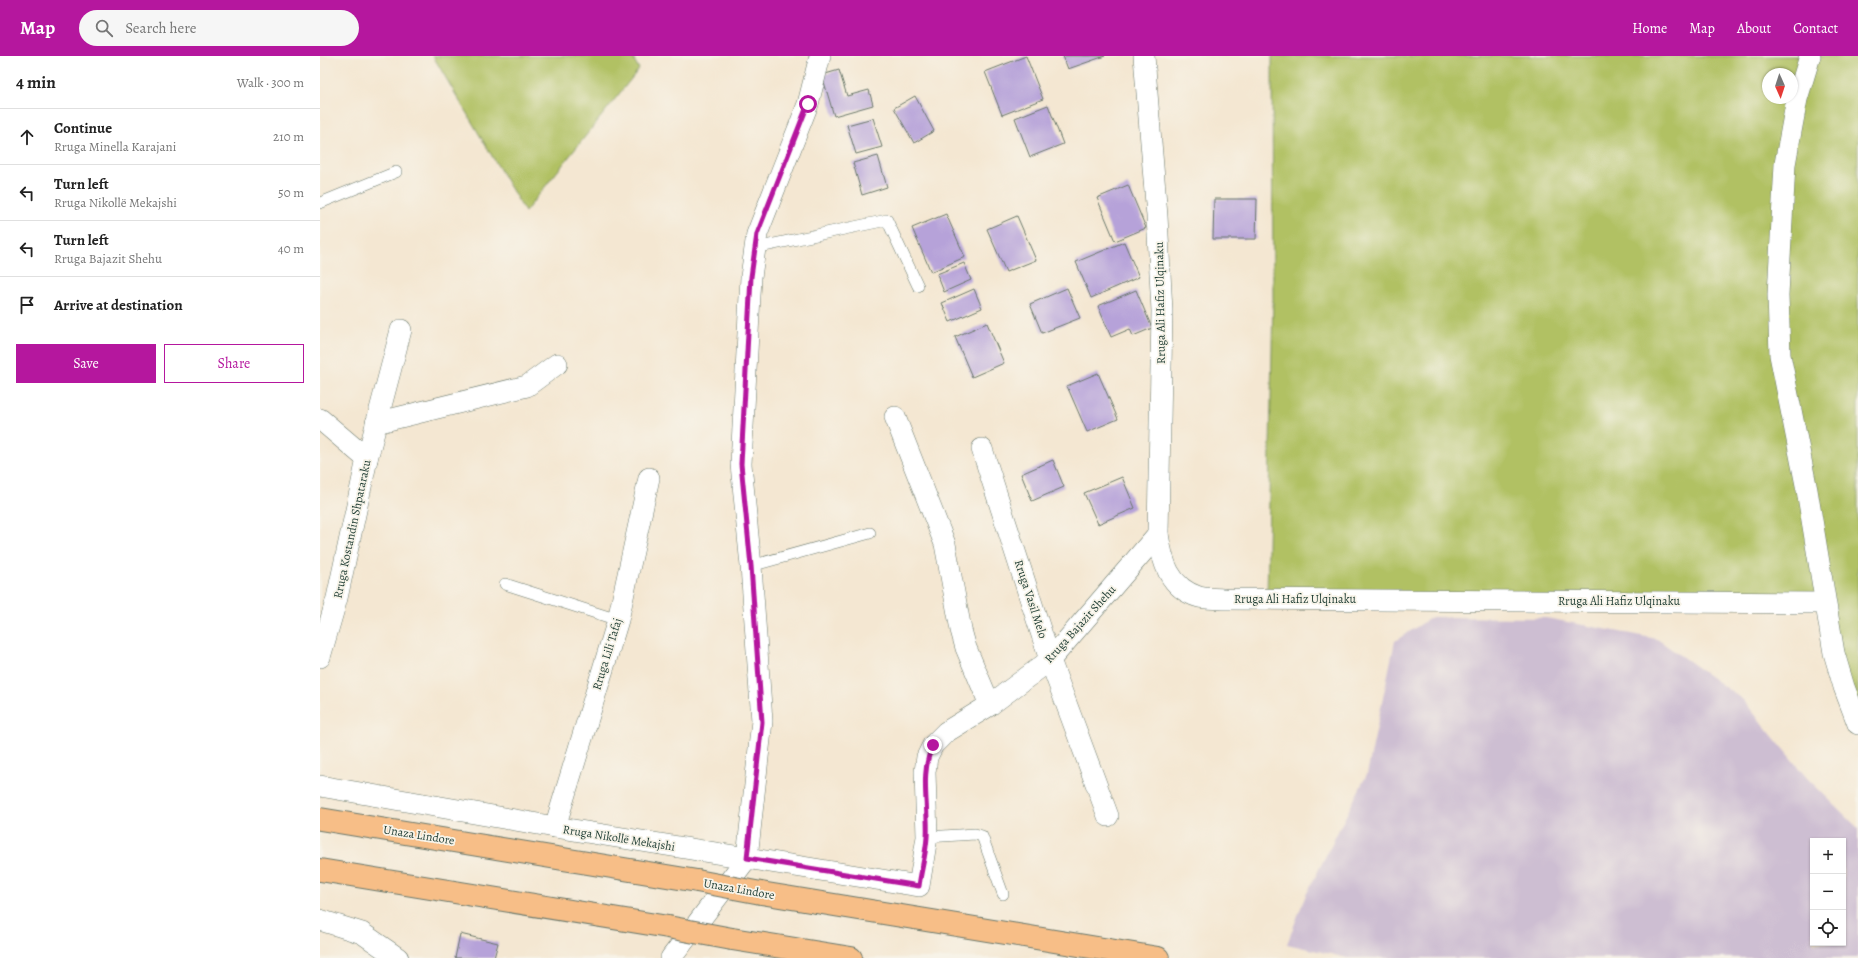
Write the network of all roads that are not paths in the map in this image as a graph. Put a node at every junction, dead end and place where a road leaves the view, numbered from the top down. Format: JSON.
{"nodes":[{"id":1,"x":820,"y":56,"type":"edge"},
{"id":2,"x":1144,"y":56,"type":"edge"},
{"id":3,"x":1810,"y":56,"type":"edge"},
{"id":4,"x":396,"y":172,"type":"dead end"},
{"id":5,"x":320,"y":203,"type":"edge"},
{"id":6,"x":755,"y":248,"type":"junction"},
{"id":7,"x":918,"y":286,"type":"dead end"},
{"id":8,"x":401,"y":330,"type":"dead end"},
{"id":9,"x":556,"y":364,"type":"dead end"},
{"id":10,"x":895,"y":417,"type":"dead end"},
{"id":11,"x":320,"y":419,"type":"edge"},
{"id":12,"x":376,"y":423,"type":"junction"},
{"id":13,"x":982,"y":449,"type":"dead end"},
{"id":14,"x":367,"y":459,"type":"junction"},
{"id":15,"x":649,"y":478,"type":"dead end"},
{"id":16,"x":870,"y":533,"type":"dead end"},
{"id":17,"x":1158,"y":534,"type":"junction"},
{"id":18,"x":751,"y":566,"type":"junction"},
{"id":19,"x":505,"y":584,"type":"dead end"},
{"id":20,"x":1824,"y":603,"type":"junction"},
{"id":21,"x":618,"y":620,"type":"junction"},
{"id":22,"x":320,"y":657,"type":"edge"},
{"id":23,"x":1050,"y":660,"type":"junction"},
{"id":24,"x":990,"y":706,"type":"junction"},
{"id":25,"x":1858,"y":724,"type":"edge"},
{"id":26,"x":320,"y":786,"type":"edge"},
{"id":27,"x":1108,"y":816,"type":"dead end"},
{"id":28,"x":320,"y":820,"type":"edge"},
{"id":29,"x":555,"y":827,"type":"junction"},
{"id":30,"x":927,"y":837,"type":"junction"},
{"id":31,"x":747,"y":858,"type":"junction"},
{"id":32,"x":320,"y":870,"type":"edge"},
{"id":33,"x":919,"y":886,"type":"joint"},
{"id":34,"x":1003,"y":894,"type":"dead end"},
{"id":35,"x":320,"y":920,"type":"edge"},
{"id":36,"x":398,"y":958,"type":"edge"},
{"id":37,"x":671,"y":958,"type":"edge"},
{"id":38,"x":851,"y":958,"type":"edge"},
{"id":39,"x":1158,"y":958,"type":"edge"}],
"edges":[{"from":1,"to":6,"type":"street"},
{"from":2,"to":17,"type":"street","name":"Rruga Ali Hafiz Ulqinaku"},
{"from":3,"to":20,"type":"street"},
{"from":4,"to":5,"type":"lane"},
{"from":6,"to":7,"type":"lane"},
{"from":6,"to":18,"type":"street"},
{"from":8,"to":12,"type":"street","name":"Rruga Kostandin Shpataraku"},
{"from":9,"to":12,"type":"street"},
{"from":10,"to":24,"type":"street"},
{"from":11,"to":14,"type":"street"},
{"from":12,"to":14,"type":"street","name":"Rruga Kostandin Shpataraku"},
{"from":13,"to":23,"type":"street","name":"Rruga Vasil Melo"},
{"from":14,"to":22,"type":"street","name":"Rruga Kostandin Shpataraku"},
{"from":15,"to":21,"type":"street","name":"Rruga Lili Tafaj"},
{"from":16,"to":18,"type":"lane"},
{"from":17,"to":20,"type":"street","name":"Rruga Ali Hafiz Ulqinaku"},
{"from":17,"to":23,"type":"street","name":"Rruga Bajazit Shehu"},
{"from":18,"to":31,"type":"street"},
{"from":19,"to":21,"type":"lane"},
{"from":20,"to":25,"type":"street"},
{"from":21,"to":29,"type":"street","name":"Rruga Lili Tafaj"},
{"from":23,"to":24,"type":"street","name":"Rruga Bajazit Shehu"},
{"from":23,"to":27,"type":"street","name":"Rruga Vasil Melo"},
{"from":24,"to":30,"type":"street","name":"Rruga Bajazit Shehu"},
{"from":26,"to":29,"type":"street","name":"Rruga Nikollë Mekajshi"},
{"from":28,"to":39,"type":"highway","name":"Unaza Lindore","bridge":true},
{"from":29,"to":31,"type":"street","name":"Rruga Nikollë Mekajshi"},
{"from":30,"to":33,"type":"street","name":"Rruga Bajazit Shehu"},
{"from":30,"to":34,"type":"lane"},
{"from":31,"to":33,"type":"street","name":"Rruga Nikollë Mekajshi"},
{"from":31,"to":37,"type":"street"},
{"from":32,"to":38,"type":"highway","bridge":true},
{"from":35,"to":36,"type":"street"}]}
